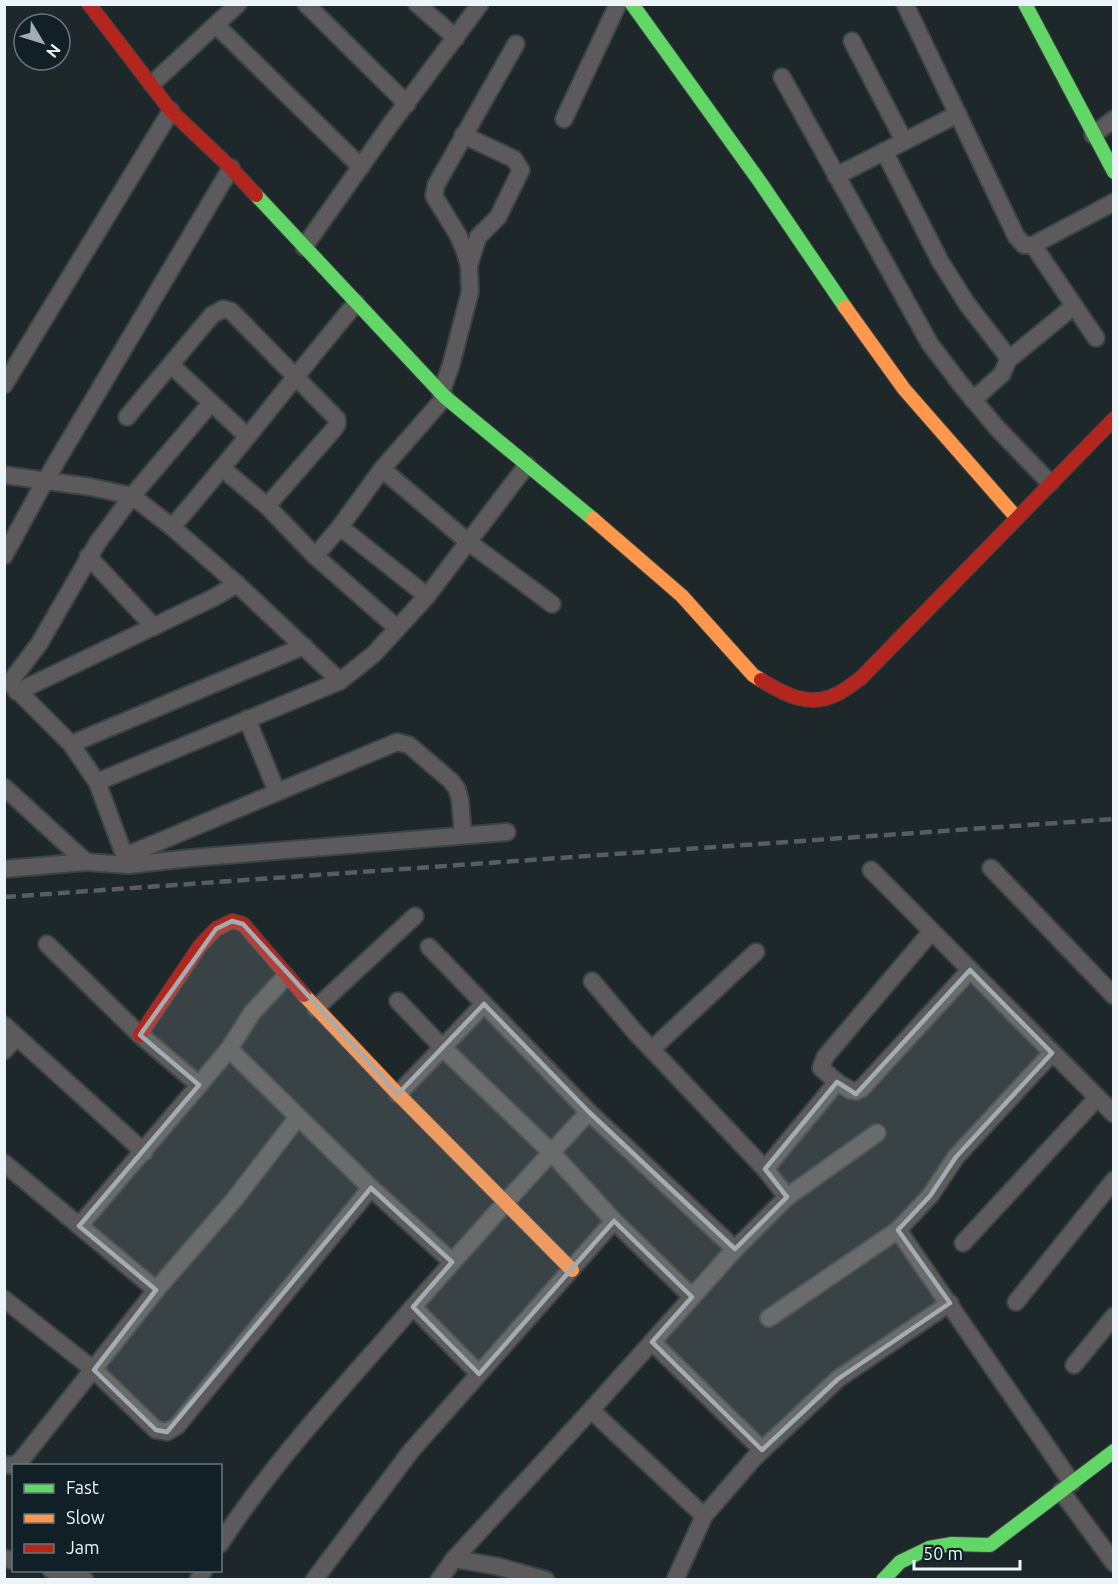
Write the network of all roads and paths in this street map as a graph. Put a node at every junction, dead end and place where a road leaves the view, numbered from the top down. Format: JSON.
{"nodes":[{"id":1,"x":89,"y":4,"type":"edge"},
{"id":2,"x":238,"y":4,"type":"edge"},
{"id":3,"x":306,"y":4,"type":"edge"},
{"id":4,"x":417,"y":4,"type":"edge"},
{"id":5,"x":480,"y":4,"type":"edge"},
{"id":6,"x":618,"y":4,"type":"edge"},
{"id":7,"x":632,"y":4,"type":"edge"},
{"id":8,"x":905,"y":4,"type":"edge"},
{"id":9,"x":1024,"y":4,"type":"edge"},
{"id":10,"x":216,"y":25,"type":"junction"},
{"id":11,"x":456,"y":38,"type":"junction"},
{"id":12,"x":852,"y":41,"type":"dead end"},
{"id":13,"x":516,"y":44,"type":"dead end"},
{"id":14,"x":782,"y":77,"type":"dead end"},
{"id":15,"x":152,"y":84,"type":"junction"},
{"id":16,"x":406,"y":104,"type":"junction"},
{"id":17,"x":171,"y":111,"type":"junction"},
{"id":18,"x":958,"y":114,"type":"junction"},
{"id":19,"x":564,"y":119,"type":"dead end"},
{"id":20,"x":1113,"y":119,"type":"edge"},
{"id":21,"x":463,"y":135,"type":"junction"},
{"id":22,"x":1093,"y":135,"type":"junction"},
{"id":23,"x":904,"y":141,"type":"junction"},
{"id":24,"x":885,"y":151,"type":"junction"},
{"id":25,"x":361,"y":167,"type":"junction"},
{"id":26,"x":231,"y":168,"type":"junction"},
{"id":27,"x":1113,"y":172,"type":"edge"},
{"id":28,"x":836,"y":176,"type":"junction"},
{"id":29,"x":1113,"y":202,"type":"edge"},
{"id":30,"x":1033,"y":245,"type":"junction"},
{"id":31,"x":304,"y":247,"type":"junction"},
{"id":32,"x":469,"y":265,"type":"junction"},
{"id":33,"x":356,"y":303,"type":"junction"},
{"id":34,"x":1074,"y":306,"type":"junction"},
{"id":35,"x":1096,"y":338,"type":"dead end"},
{"id":36,"x":1008,"y":360,"type":"junction"},
{"id":37,"x":171,"y":365,"type":"junction"},
{"id":38,"x":295,"y":375,"type":"junction"},
{"id":39,"x":4,"y":384,"type":"edge"},
{"id":40,"x":443,"y":395,"type":"junction"},
{"id":41,"x":974,"y":400,"type":"junction"},
{"id":42,"x":211,"y":403,"type":"junction"},
{"id":43,"x":127,"y":417,"type":"dead end"},
{"id":44,"x":1113,"y":419,"type":"edge"},
{"id":45,"x":247,"y":436,"type":"junction"},
{"id":46,"x":527,"y":465,"type":"junction"},
{"id":47,"x":223,"y":469,"type":"junction"},
{"id":48,"x":382,"y":469,"type":"junction"},
{"id":49,"x":4,"y":476,"type":"edge"},
{"id":50,"x":45,"y":481,"type":"junction"},
{"id":51,"x":1050,"y":483,"type":"junction"},
{"id":52,"x":132,"y":496,"type":"junction"},
{"id":53,"x":267,"y":506,"type":"junction"},
{"id":54,"x":1016,"y":517,"type":"junction"},
{"id":55,"x":172,"y":527,"type":"junction"},
{"id":56,"x":340,"y":527,"type":"junction"},
{"id":57,"x":467,"y":541,"type":"junction"},
{"id":58,"x":4,"y":556,"type":"edge"},
{"id":59,"x":88,"y":556,"type":"junction"},
{"id":60,"x":315,"y":556,"type":"junction"},
{"id":61,"x":237,"y":584,"type":"junction"},
{"id":62,"x":427,"y":596,"type":"junction"},
{"id":63,"x":552,"y":604,"type":"dead end"},
{"id":64,"x":154,"y":627,"type":"junction"},
{"id":65,"x":397,"y":628,"type":"junction"},
{"id":66,"x":304,"y":646,"type":"junction"},
{"id":67,"x":340,"y":681,"type":"junction"},
{"id":68,"x":11,"y":683,"type":"edge"},
{"id":69,"x":247,"y":719,"type":"junction"},
{"id":70,"x":71,"y":744,"type":"junction"},
{"id":71,"x":97,"y":782,"type":"junction"},
{"id":72,"x":4,"y":787,"type":"edge"},
{"id":73,"x":277,"y":792,"type":"junction"},
{"id":74,"x":507,"y":832,"type":"dead end"},
{"id":75,"x":463,"y":834,"type":"junction"},
{"id":76,"x":127,"y":861,"type":"junction"},
{"id":77,"x":86,"y":862,"type":"junction"},
{"id":78,"x":991,"y":868,"type":"dead end"},
{"id":79,"x":4,"y":869,"type":"edge"},
{"id":80,"x":871,"y":870,"type":"dead end"},
{"id":81,"x":415,"y":916,"type":"dead end"},
{"id":82,"x":931,"y":932,"type":"junction"},
{"id":83,"x":47,"y":944,"type":"dead end"},
{"id":84,"x":429,"y":947,"type":"dead end"},
{"id":85,"x":756,"y":952,"type":"dead end"},
{"id":86,"x":970,"y":970,"type":"junction"},
{"id":87,"x":286,"y":976,"type":"junction"},
{"id":88,"x":592,"y":981,"type":"dead end"},
{"id":89,"x":1113,"y":996,"type":"edge"},
{"id":90,"x":398,"y":1000,"type":"dead end"},
{"id":91,"x":484,"y":1005,"type":"junction"},
{"id":92,"x":316,"y":1008,"type":"junction"},
{"id":93,"x":4,"y":1025,"type":"edge"},
{"id":94,"x":140,"y":1035,"type":"junction"},
{"id":95,"x":17,"y":1037,"type":"junction"},
{"id":96,"x":443,"y":1047,"type":"junction"},
{"id":97,"x":229,"y":1048,"type":"junction"},
{"id":98,"x":652,"y":1049,"type":"junction"},
{"id":99,"x":4,"y":1051,"type":"edge"},
{"id":100,"x":1052,"y":1053,"type":"junction"},
{"id":101,"x":837,"y":1082,"type":"junction"},
{"id":102,"x":200,"y":1085,"type":"junction"},
{"id":103,"x":398,"y":1094,"type":"junction"},
{"id":104,"x":1097,"y":1098,"type":"junction"},
{"id":105,"x":589,"y":1112,"type":"junction"},
{"id":106,"x":1113,"y":1114,"type":"edge"},
{"id":107,"x":298,"y":1117,"type":"junction"},
{"id":108,"x":877,"y":1133,"type":"dead end"},
{"id":109,"x":144,"y":1152,"type":"junction"},
{"id":110,"x":551,"y":1152,"type":"junction"},
{"id":111,"x":4,"y":1163,"type":"edge"},
{"id":112,"x":765,"y":1169,"type":"junction"},
{"id":113,"x":1113,"y":1180,"type":"edge"},
{"id":114,"x":371,"y":1188,"type":"junction"},
{"id":115,"x":787,"y":1197,"type":"junction"},
{"id":116,"x":504,"y":1202,"type":"junction"},
{"id":117,"x":614,"y":1221,"type":"junction"},
{"id":118,"x":79,"y":1226,"type":"junction"},
{"id":119,"x":898,"y":1230,"type":"junction"},
{"id":120,"x":963,"y":1243,"type":"dead end"},
{"id":121,"x":735,"y":1249,"type":"junction"},
{"id":122,"x":452,"y":1262,"type":"junction"},
{"id":123,"x":572,"y":1270,"type":"junction"},
{"id":124,"x":156,"y":1290,"type":"junction"},
{"id":125,"x":692,"y":1297,"type":"junction"},
{"id":126,"x":4,"y":1299,"type":"edge"},
{"id":127,"x":1016,"y":1302,"type":"dead end"},
{"id":128,"x":950,"y":1303,"type":"junction"},
{"id":129,"x":413,"y":1307,"type":"junction"},
{"id":130,"x":1113,"y":1316,"type":"edge"},
{"id":131,"x":769,"y":1318,"type":"dead end"},
{"id":132,"x":652,"y":1342,"type":"junction"},
{"id":133,"x":1074,"y":1365,"type":"dead end"},
{"id":134,"x":94,"y":1370,"type":"junction"},
{"id":135,"x":479,"y":1374,"type":"junction"},
{"id":136,"x":591,"y":1410,"type":"junction"},
{"id":137,"x":762,"y":1450,"type":"junction"},
{"id":138,"x":1113,"y":1451,"type":"edge"},
{"id":139,"x":17,"y":1464,"type":"edge"},
{"id":140,"x":1067,"y":1487,"type":"junction"},
{"id":141,"x":704,"y":1516,"type":"junction"},
{"id":142,"x":222,"y":1541,"type":"edge"},
{"id":143,"x":454,"y":1559,"type":"junction"},
{"id":144,"x":1113,"y":1563,"type":"edge"},
{"id":145,"x":58,"y":1572,"type":"edge"},
{"id":146,"x":85,"y":1580,"type":"edge"},
{"id":147,"x":314,"y":1580,"type":"edge"},
{"id":148,"x":439,"y":1580,"type":"edge"},
{"id":149,"x":546,"y":1580,"type":"edge"},
{"id":150,"x":675,"y":1580,"type":"edge"},
{"id":151,"x":883,"y":1580,"type":"edge"}],
"edges":[{"from":1,"to":15,"type":"street"},
{"from":2,"to":10,"type":"street"},
{"from":3,"to":16,"type":"street"},
{"from":4,"to":11,"type":"street"},
{"from":5,"to":11,"type":"street"},
{"from":6,"to":19,"type":"street"},
{"from":7,"to":54,"type":"street"},
{"from":8,"to":18,"type":"street"},
{"from":9,"to":22,"type":"street"},
{"from":10,"to":15,"type":"street"},
{"from":10,"to":25,"type":"street"},
{"from":11,"to":16,"type":"street"},
{"from":12,"to":23,"type":"street"},
{"from":13,"to":21,"type":"street"},
{"from":14,"to":28,"type":"street"},
{"from":15,"to":17,"type":"street"},
{"from":16,"to":25,"type":"street"},
{"from":17,"to":26,"type":"street"},
{"from":17,"to":39,"type":"street"},
{"from":18,"to":23,"type":"street"},
{"from":18,"to":30,"type":"street"},
{"from":20,"to":22,"type":"street"},
{"from":21,"to":32,"type":"street"},
{"from":21,"to":32,"type":"street"},
{"from":22,"to":27,"type":"street"},
{"from":23,"to":24,"type":"street"},
{"from":24,"to":28,"type":"street"},
{"from":24,"to":36,"type":"street"},
{"from":25,"to":31,"type":"street"},
{"from":26,"to":31,"type":"street"},
{"from":26,"to":50,"type":"street"},
{"from":28,"to":41,"type":"street"},
{"from":29,"to":30,"type":"street"},
{"from":30,"to":34,"type":"street"},
{"from":31,"to":33,"type":"street"},
{"from":32,"to":40,"type":"street"},
{"from":33,"to":38,"type":"street"},
{"from":33,"to":40,"type":"street"},
{"from":34,"to":35,"type":"street"},
{"from":34,"to":36,"type":"street"},
{"from":36,"to":41,"type":"street"},
{"from":37,"to":38,"type":"street"},
{"from":37,"to":42,"type":"street"},
{"from":37,"to":43,"type":"street"},
{"from":38,"to":45,"type":"street"},
{"from":38,"to":53,"type":"street"},
{"from":40,"to":46,"type":"street"},
{"from":40,"to":48,"type":"street"},
{"from":41,"to":51,"type":"street"},
{"from":42,"to":45,"type":"street"},
{"from":42,"to":52,"type":"street"},
{"from":44,"to":51,"type":"street"},
{"from":45,"to":47,"type":"street"},
{"from":46,"to":54,"type":"street"},
{"from":46,"to":57,"type":"street"},
{"from":47,"to":53,"type":"street"},
{"from":47,"to":55,"type":"street"},
{"from":48,"to":56,"type":"street"},
{"from":48,"to":57,"type":"street"},
{"from":49,"to":50,"type":"street"},
{"from":50,"to":52,"type":"street"},
{"from":50,"to":58,"type":"street"},
{"from":51,"to":54,"type":"street"},
{"from":52,"to":55,"type":"street"},
{"from":52,"to":59,"type":"street"},
{"from":53,"to":60,"type":"street"},
{"from":55,"to":61,"type":"street"},
{"from":56,"to":60,"type":"street"},
{"from":56,"to":62,"type":"street"},
{"from":57,"to":62,"type":"street"},
{"from":57,"to":63,"type":"street"},
{"from":59,"to":64,"type":"street"},
{"from":59,"to":68,"type":"street"},
{"from":60,"to":65,"type":"street"},
{"from":61,"to":64,"type":"street"},
{"from":61,"to":66,"type":"street"},
{"from":62,"to":65,"type":"street"},
{"from":64,"to":68,"type":"street"},
{"from":65,"to":67,"type":"street"},
{"from":66,"to":67,"type":"street"},
{"from":66,"to":70,"type":"street"},
{"from":67,"to":69,"type":"street"},
{"from":68,"to":70,"type":"street"},
{"from":69,"to":71,"type":"street"},
{"from":69,"to":73,"type":"street"},
{"from":70,"to":71,"type":"street"},
{"from":71,"to":76,"type":"street"},
{"from":72,"to":77,"type":"street"},
{"from":73,"to":75,"type":"street"},
{"from":73,"to":76,"type":"street"},
{"from":74,"to":75,"type":"street"},
{"from":75,"to":76,"type":"street"},
{"from":76,"to":77,"type":"street"},
{"from":77,"to":79,"type":"street"},
{"from":78,"to":89,"type":"street"},
{"from":80,"to":82,"type":"street"},
{"from":81,"to":92,"type":"street"},
{"from":82,"to":86,"type":"street"},
{"from":82,"to":101,"type":"street"},
{"from":83,"to":94,"type":"street"},
{"from":84,"to":91,"type":"street"},
{"from":85,"to":98,"type":"street"},
{"from":86,"to":100,"type":"street"},
{"from":86,"to":101,"type":"street"},
{"from":87,"to":92,"type":"street"},
{"from":87,"to":94,"type":"street"},
{"from":87,"to":97,"type":"street"},
{"from":88,"to":98,"type":"street"},
{"from":90,"to":96,"type":"street"},
{"from":91,"to":96,"type":"street"},
{"from":91,"to":105,"type":"street"},
{"from":92,"to":103,"type":"street"},
{"from":93,"to":95,"type":"street"},
{"from":94,"to":102,"type":"street"},
{"from":95,"to":99,"type":"street"},
{"from":95,"to":109,"type":"street"},
{"from":96,"to":103,"type":"street"},
{"from":96,"to":110,"type":"street"},
{"from":97,"to":102,"type":"street"},
{"from":97,"to":107,"type":"street"},
{"from":98,"to":112,"type":"street"},
{"from":100,"to":104,"type":"street"},
{"from":100,"to":119,"type":"street"},
{"from":101,"to":112,"type":"street"},
{"from":102,"to":109,"type":"street"},
{"from":103,"to":116,"type":"street"},
{"from":104,"to":106,"type":"street"},
{"from":104,"to":120,"type":"street"},
{"from":105,"to":110,"type":"street"},
{"from":105,"to":121,"type":"street"},
{"from":107,"to":114,"type":"street"},
{"from":107,"to":124,"type":"street"},
{"from":108,"to":115,"type":"street"},
{"from":109,"to":118,"type":"street"},
{"from":110,"to":116,"type":"street"},
{"from":110,"to":117,"type":"street"},
{"from":111,"to":118,"type":"street"},
{"from":112,"to":115,"type":"street"},
{"from":113,"to":127,"type":"street"},
{"from":114,"to":122,"type":"street"},
{"from":114,"to":134,"type":"street"},
{"from":115,"to":121,"type":"street"},
{"from":116,"to":122,"type":"street"},
{"from":116,"to":123,"type":"street"},
{"from":117,"to":123,"type":"street"},
{"from":117,"to":125,"type":"street"},
{"from":118,"to":124,"type":"street"},
{"from":119,"to":128,"type":"street"},
{"from":119,"to":131,"type":"street"},
{"from":121,"to":125,"type":"street"},
{"from":122,"to":129,"type":"street"},
{"from":123,"to":135,"type":"street"},
{"from":124,"to":134,"type":"street"},
{"from":125,"to":132,"type":"street"},
{"from":126,"to":134,"type":"street"},
{"from":128,"to":137,"type":"street"},
{"from":128,"to":140,"type":"street"},
{"from":129,"to":135,"type":"street"},
{"from":129,"to":142,"type":"street"},
{"from":130,"to":133,"type":"street"},
{"from":132,"to":136,"type":"street"},
{"from":132,"to":137,"type":"street"},
{"from":134,"to":139,"type":"street"},
{"from":135,"to":147,"type":"street"},
{"from":136,"to":141,"type":"street"},
{"from":136,"to":143,"type":"street"},
{"from":137,"to":141,"type":"street"},
{"from":138,"to":140,"type":"street"},
{"from":140,"to":144,"type":"street"},
{"from":140,"to":151,"type":"street"},
{"from":141,"to":150,"type":"street"},
{"from":143,"to":148,"type":"street"},
{"from":143,"to":149,"type":"street"},
{"from":145,"to":146,"type":"street"}]}
